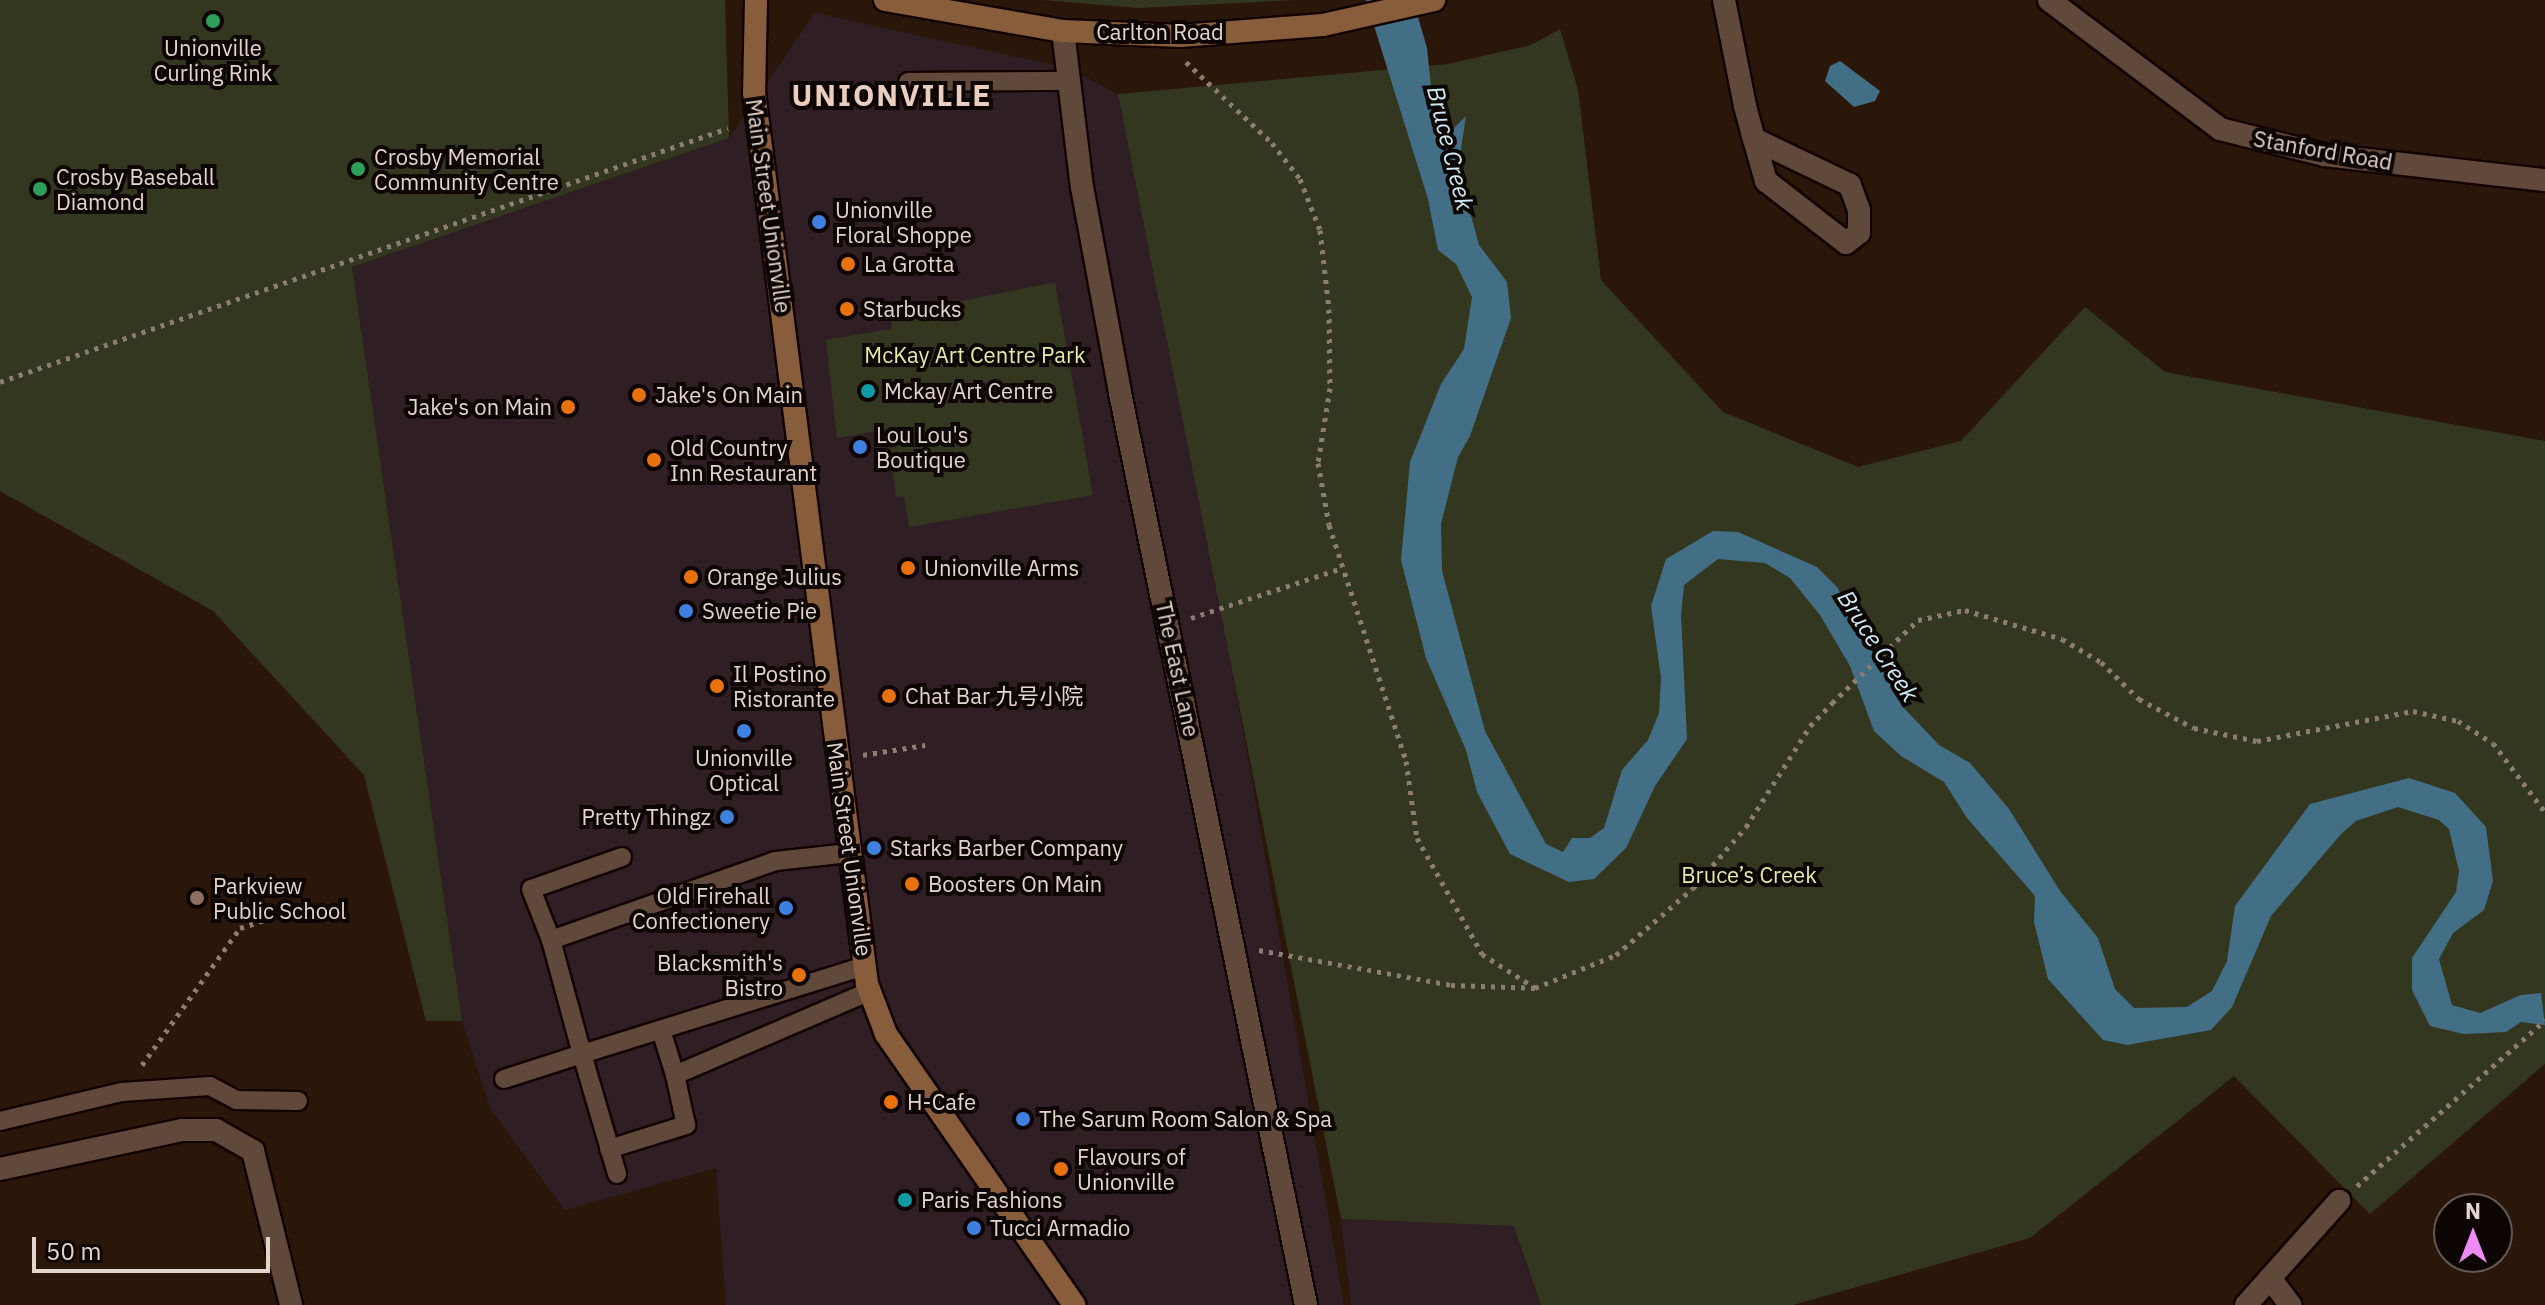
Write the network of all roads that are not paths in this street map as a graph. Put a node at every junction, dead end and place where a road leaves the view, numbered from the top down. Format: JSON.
{"nodes":[{"id":1,"x":756,"y":0,"type":"edge"},
{"id":2,"x":885,"y":0,"type":"edge"},
{"id":3,"x":1434,"y":0,"type":"edge"},
{"id":4,"x":1724,"y":0,"type":"edge"},
{"id":5,"x":2049,"y":0,"type":"edge"},
{"id":6,"x":1063,"y":31,"type":"junction"},
{"id":7,"x":1070,"y":81,"type":"junction"},
{"id":8,"x":908,"y":82,"type":"dead end"},
{"id":9,"x":1754,"y":139,"type":"junction"},
{"id":10,"x":2545,"y":180,"type":"edge"},
{"id":11,"x":850,"y":853,"type":"junction"},
{"id":12,"x":622,"y":857,"type":"dead end"},
{"id":13,"x":551,"y":940,"type":"junction"},
{"id":14,"x":865,"y":966,"type":"junction"},
{"id":15,"x":870,"y":991,"type":"junction"},
{"id":16,"x":661,"y":1030,"type":"junction"},
{"id":17,"x":582,"y":1054,"type":"junction"},
{"id":18,"x":675,"y":1075,"type":"junction"},
{"id":19,"x":504,"y":1079,"type":"dead end"},
{"id":20,"x":298,"y":1101,"type":"dead end"},
{"id":21,"x":0,"y":1121,"type":"edge"},
{"id":22,"x":609,"y":1149,"type":"junction"},
{"id":23,"x":0,"y":1169,"type":"edge"},
{"id":24,"x":617,"y":1174,"type":"dead end"},
{"id":25,"x":2339,"y":1201,"type":"road end"},
{"id":26,"x":2270,"y":1278,"type":"junction"},
{"id":27,"x":291,"y":1305,"type":"edge"},
{"id":28,"x":1074,"y":1305,"type":"edge"},
{"id":29,"x":1306,"y":1305,"type":"edge"},
{"id":30,"x":2246,"y":1305,"type":"edge"},
{"id":31,"x":2290,"y":1305,"type":"edge"}],
"edges":[{"from":1,"to":11,"type":"main road","name":"Main Street Unionville"},
{"from":2,"to":6,"type":"main road","name":"Carlton Road"},
{"from":3,"to":6,"type":"main road","name":"Carlton Road"},
{"from":4,"to":9,"type":"street"},
{"from":5,"to":10,"type":"street","name":"Stanford Road"},
{"from":6,"to":7,"type":"street","name":"The East Lane"},
{"from":7,"to":8,"type":"lane"},
{"from":7,"to":29,"type":"street","name":"The East Lane"},
{"from":9,"to":9,"type":"street"},
{"from":11,"to":13,"type":"lane"},
{"from":11,"to":14,"type":"main road","name":"Main Street Unionville"},
{"from":12,"to":13,"type":"lane"},
{"from":13,"to":17,"type":"lane"},
{"from":14,"to":15,"type":"main road","name":"Main Street Unionville"},
{"from":14,"to":16,"type":"lane"},
{"from":15,"to":18,"type":"lane"},
{"from":15,"to":28,"type":"main road","name":"Main Street Unionville"},
{"from":16,"to":17,"type":"lane"},
{"from":16,"to":18,"type":"lane"},
{"from":17,"to":19,"type":"lane"},
{"from":17,"to":22,"type":"lane"},
{"from":18,"to":22,"type":"lane"},
{"from":20,"to":21,"type":"lane"},
{"from":22,"to":24,"type":"lane"},
{"from":23,"to":27,"type":"street"},
{"from":25,"to":26,"type":"street"},
{"from":26,"to":30,"type":"street"},
{"from":26,"to":31,"type":"street"}]}
